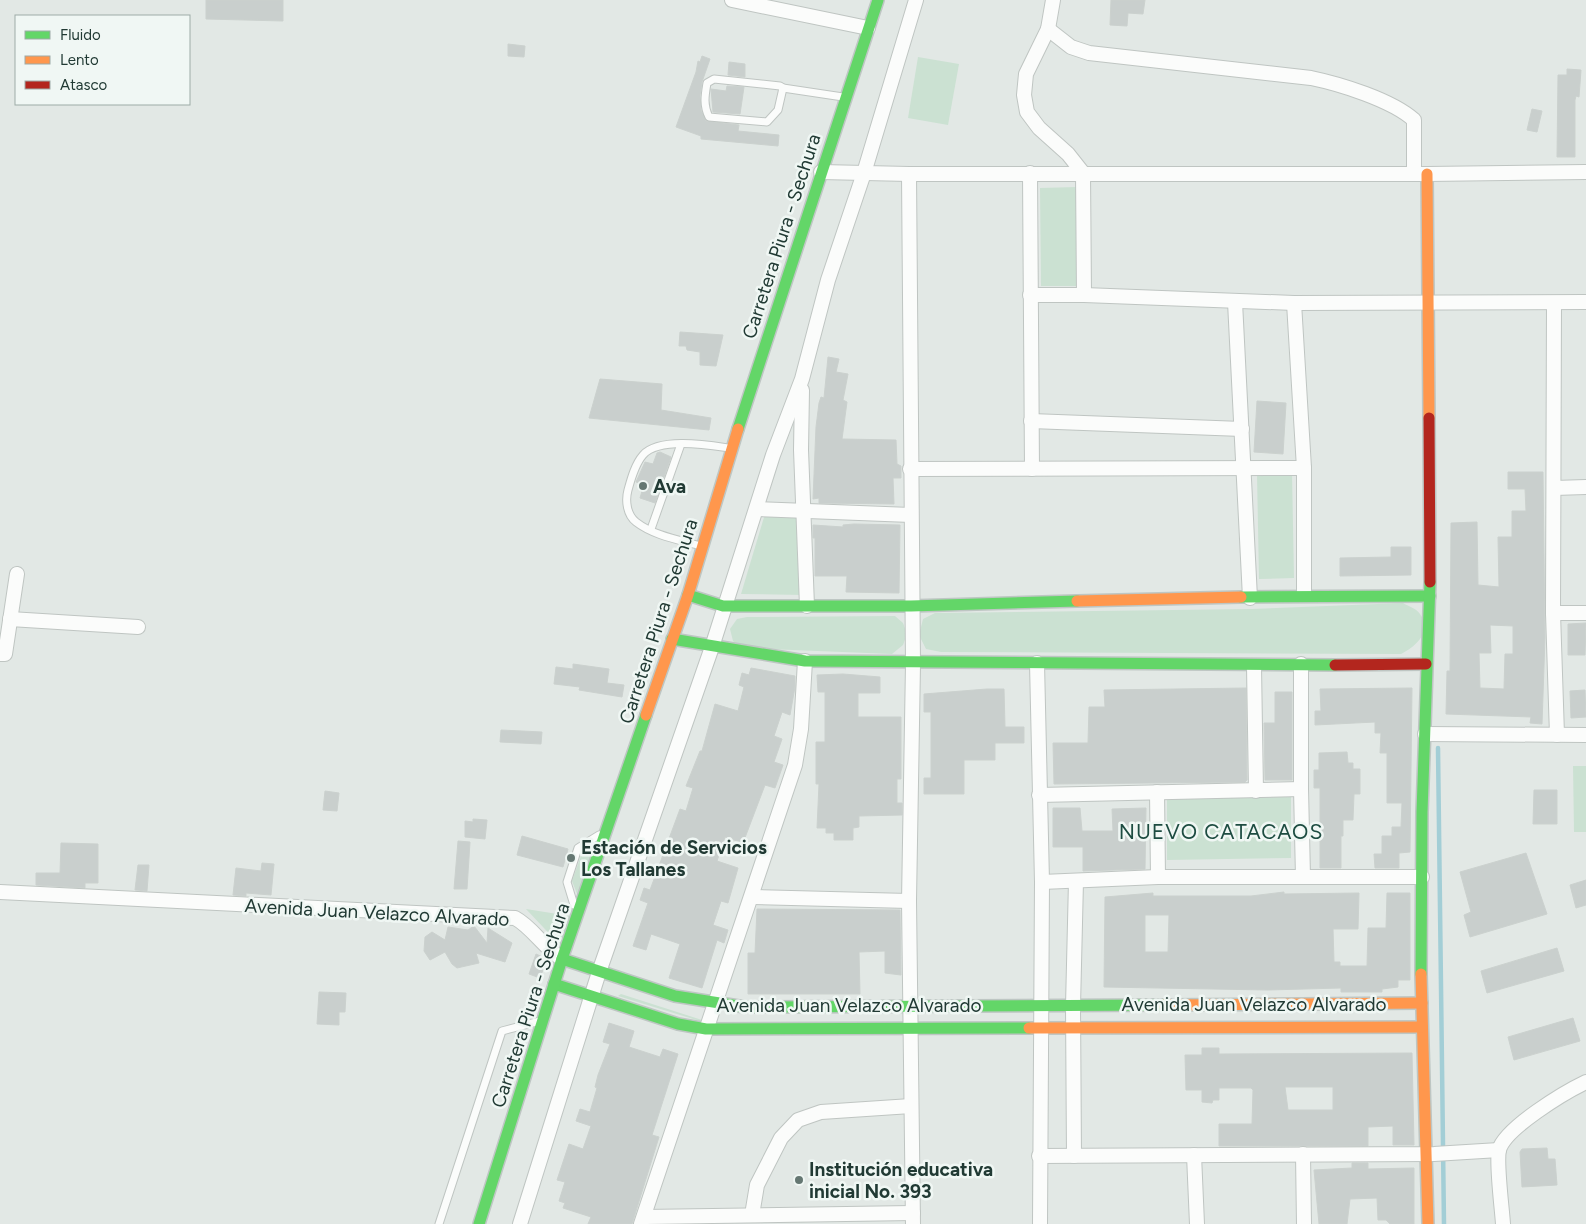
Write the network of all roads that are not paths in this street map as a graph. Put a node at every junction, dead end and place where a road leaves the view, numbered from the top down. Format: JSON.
{"nodes":[{"id":1,"x":732,"y":0,"type":"edge"},
{"id":2,"x":878,"y":0,"type":"edge"},
{"id":3,"x":916,"y":0,"type":"edge"},
{"id":4,"x":1053,"y":0,"type":"edge"},
{"id":5,"x":868,"y":28,"type":"junction"},
{"id":6,"x":1048,"y":29,"type":"junction"},
{"id":7,"x":783,"y":88,"type":"junction"},
{"id":8,"x":846,"y":97,"type":"junction"},
{"id":9,"x":820,"y":172,"type":"junction"},
{"id":10,"x":1586,"y":172,"type":"edge"},
{"id":11,"x":864,"y":173,"type":"junction"},
{"id":12,"x":1030,"y":173,"type":"junction"},
{"id":13,"x":1083,"y":173,"type":"junction"},
{"id":14,"x":909,"y":174,"type":"junction"},
{"id":15,"x":1420,"y":174,"type":"junction"},
{"id":16,"x":1030,"y":295,"type":"junction"},
{"id":17,"x":1084,"y":295,"type":"junction"},
{"id":18,"x":1235,"y":302,"type":"junction"},
{"id":19,"x":1429,"y":302,"type":"junction"},
{"id":20,"x":1586,"y":302,"type":"edge"},
{"id":21,"x":1294,"y":303,"type":"junction"},
{"id":22,"x":1554,"y":303,"type":"junction"},
{"id":23,"x":802,"y":379,"type":"junction"},
{"id":24,"x":1031,"y":421,"type":"junction"},
{"id":25,"x":1242,"y":429,"type":"junction"},
{"id":26,"x":681,"y":444,"type":"junction"},
{"id":27,"x":732,"y":448,"type":"junction"},
{"id":28,"x":1244,"y":468,"type":"junction"},
{"id":29,"x":1304,"y":468,"type":"junction"},
{"id":30,"x":910,"y":469,"type":"junction"},
{"id":31,"x":1032,"y":469,"type":"junction"},
{"id":32,"x":1586,"y":487,"type":"edge"},
{"id":33,"x":1554,"y":488,"type":"junction"},
{"id":34,"x":757,"y":509,"type":"junction"},
{"id":35,"x":804,"y":512,"type":"junction"},
{"id":36,"x":910,"y":515,"type":"junction"},
{"id":37,"x":651,"y":529,"type":"junction"},
{"id":38,"x":702,"y":547,"type":"junction"},
{"id":39,"x":16,"y":574,"type":"dead end"},
{"id":40,"x":688,"y":595,"type":"junction"},
{"id":41,"x":1304,"y":595,"type":"junction"},
{"id":42,"x":1430,"y":596,"type":"junction"},
{"id":43,"x":1250,"y":598,"type":"junction"},
{"id":44,"x":723,"y":606,"type":"junction"},
{"id":45,"x":807,"y":606,"type":"junction"},
{"id":46,"x":911,"y":606,"type":"junction"},
{"id":47,"x":1553,"y":613,"type":"junction"},
{"id":48,"x":1586,"y":613,"type":"edge"},
{"id":49,"x":10,"y":619,"type":"junction"},
{"id":50,"x":138,"y":627,"type":"dead end"},
{"id":51,"x":672,"y":638,"type":"junction"},
{"id":52,"x":712,"y":647,"type":"junction"},
{"id":53,"x":0,"y":654,"type":"edge"},
{"id":54,"x":804,"y":661,"type":"junction"},
{"id":55,"x":1037,"y":663,"type":"junction"},
{"id":56,"x":913,"y":664,"type":"junction"},
{"id":57,"x":1301,"y":664,"type":"junction"},
{"id":58,"x":1426,"y":664,"type":"junction"},
{"id":59,"x":1254,"y":666,"type":"junction"},
{"id":60,"x":1425,"y":734,"type":"junction"},
{"id":61,"x":1557,"y":735,"type":"junction"},
{"id":62,"x":1586,"y":735,"type":"edge"},
{"id":63,"x":1300,"y":789,"type":"junction"},
{"id":64,"x":1256,"y":791,"type":"junction"},
{"id":65,"x":1157,"y":792,"type":"junction"},
{"id":66,"x":1039,"y":796,"type":"junction"},
{"id":67,"x":606,"y":831,"type":"junction"},
{"id":68,"x":1158,"y":877,"type":"junction"},
{"id":69,"x":1303,"y":877,"type":"junction"},
{"id":70,"x":1422,"y":877,"type":"junction"},
{"id":71,"x":1076,"y":881,"type":"junction"},
{"id":72,"x":1042,"y":882,"type":"junction"},
{"id":73,"x":0,"y":892,"type":"edge"},
{"id":74,"x":752,"y":897,"type":"junction"},
{"id":75,"x":909,"y":901,"type":"junction"},
{"id":76,"x":577,"y":915,"type":"junction"},
{"id":77,"x":562,"y":959,"type":"junction"},
{"id":78,"x":599,"y":972,"type":"junction"},
{"id":79,"x":554,"y":984,"type":"junction"},
{"id":80,"x":592,"y":996,"type":"junction"},
{"id":81,"x":1422,"y":1003,"type":"junction"},
{"id":82,"x":910,"y":1004,"type":"junction"},
{"id":83,"x":715,"y":1005,"type":"junction"},
{"id":84,"x":1042,"y":1006,"type":"junction"},
{"id":85,"x":1073,"y":1006,"type":"junction"},
{"id":86,"x":543,"y":1020,"type":"junction"},
{"id":87,"x":1422,"y":1027,"type":"junction"},
{"id":88,"x":706,"y":1029,"type":"junction"},
{"id":89,"x":910,"y":1030,"type":"junction"},
{"id":90,"x":1041,"y":1030,"type":"junction"},
{"id":91,"x":1074,"y":1030,"type":"junction"},
{"id":92,"x":1586,"y":1082,"type":"edge"},
{"id":93,"x":911,"y":1106,"type":"junction"},
{"id":94,"x":1499,"y":1150,"type":"junction"},
{"id":95,"x":1431,"y":1153,"type":"junction"},
{"id":96,"x":1303,"y":1154,"type":"junction"},
{"id":97,"x":1194,"y":1155,"type":"junction"},
{"id":98,"x":1039,"y":1156,"type":"junction"},
{"id":99,"x":1074,"y":1156,"type":"junction"},
{"id":100,"x":752,"y":1215,"type":"junction"},
{"id":101,"x":913,"y":1219,"type":"edge"},
{"id":102,"x":642,"y":1220,"type":"edge"},
{"id":103,"x":439,"y":1224,"type":"edge"},
{"id":104,"x":479,"y":1224,"type":"edge"},
{"id":105,"x":520,"y":1224,"type":"edge"},
{"id":106,"x":1040,"y":1224,"type":"edge"},
{"id":107,"x":1197,"y":1224,"type":"edge"},
{"id":108,"x":1304,"y":1224,"type":"edge"},
{"id":109,"x":1428,"y":1224,"type":"edge"},
{"id":110,"x":1503,"y":1224,"type":"edge"}],
"edges":[{"from":1,"to":5,"type":"street"},
{"from":2,"to":5,"type":"street","name":"Carretera Piura - Sechura"},
{"from":3,"to":11,"type":"street"},
{"from":4,"to":6,"type":"street"},
{"from":5,"to":8,"type":"street","name":"Carretera Piura - Sechura"},
{"from":6,"to":13,"type":"street"},
{"from":6,"to":15,"type":"street"},
{"from":7,"to":7,"type":"lane"},
{"from":7,"to":8,"type":"lane"},
{"from":8,"to":9,"type":"street","name":"Carretera Piura - Sechura"},
{"from":9,"to":11,"type":"street"},
{"from":9,"to":27,"type":"street","name":"Carretera Piura - Sechura"},
{"from":10,"to":15,"type":"street"},
{"from":11,"to":14,"type":"street"},
{"from":11,"to":23,"type":"street"},
{"from":12,"to":13,"type":"street"},
{"from":12,"to":14,"type":"street"},
{"from":12,"to":16,"type":"street"},
{"from":13,"to":15,"type":"street"},
{"from":13,"to":17,"type":"street"},
{"from":14,"to":30,"type":"street"},
{"from":15,"to":19,"type":"street"},
{"from":16,"to":17,"type":"street"},
{"from":16,"to":24,"type":"street"},
{"from":17,"to":18,"type":"street"},
{"from":18,"to":21,"type":"street"},
{"from":18,"to":25,"type":"street"},
{"from":19,"to":21,"type":"street"},
{"from":19,"to":22,"type":"street"},
{"from":19,"to":42,"type":"street"},
{"from":20,"to":22,"type":"street"},
{"from":21,"to":29,"type":"street"},
{"from":22,"to":33,"type":"street"},
{"from":23,"to":34,"type":"street"},
{"from":23,"to":35,"type":"street"},
{"from":24,"to":25,"type":"street"},
{"from":24,"to":31,"type":"street"},
{"from":25,"to":28,"type":"street"},
{"from":26,"to":27,"type":"lane"},
{"from":26,"to":37,"type":"lane"},
{"from":26,"to":37,"type":"lane"},
{"from":27,"to":38,"type":"street","name":"Carretera Piura - Sechura"},
{"from":28,"to":29,"type":"street"},
{"from":28,"to":31,"type":"street"},
{"from":28,"to":43,"type":"street"},
{"from":29,"to":41,"type":"street"},
{"from":30,"to":31,"type":"street"},
{"from":30,"to":36,"type":"street"},
{"from":32,"to":33,"type":"street"},
{"from":33,"to":47,"type":"street"},
{"from":34,"to":35,"type":"street"},
{"from":34,"to":44,"type":"street"},
{"from":35,"to":36,"type":"street"},
{"from":35,"to":45,"type":"street"},
{"from":36,"to":46,"type":"street"},
{"from":37,"to":38,"type":"lane"},
{"from":38,"to":40,"type":"street","name":"Carretera Piura - Sechura"},
{"from":39,"to":49,"type":"street"},
{"from":40,"to":44,"type":"street"},
{"from":40,"to":51,"type":"street","name":"Carretera Piura - Sechura"},
{"from":41,"to":42,"type":"street"},
{"from":41,"to":43,"type":"street"},
{"from":42,"to":58,"type":"street"},
{"from":43,"to":46,"type":"street"},
{"from":44,"to":45,"type":"street"},
{"from":44,"to":52,"type":"street"},
{"from":45,"to":46,"type":"street"},
{"from":46,"to":56,"type":"street"},
{"from":47,"to":48,"type":"street"},
{"from":47,"to":61,"type":"street"},
{"from":49,"to":50,"type":"street"},
{"from":49,"to":53,"type":"street"},
{"from":51,"to":52,"type":"street"},
{"from":51,"to":67,"type":"street","name":"Carretera Piura - Sechura"},
{"from":52,"to":54,"type":"street"},
{"from":52,"to":78,"type":"street"},
{"from":54,"to":56,"type":"street"},
{"from":54,"to":74,"type":"street"},
{"from":55,"to":56,"type":"street"},
{"from":55,"to":59,"type":"street"},
{"from":55,"to":66,"type":"street"},
{"from":56,"to":75,"type":"street"},
{"from":57,"to":58,"type":"street"},
{"from":57,"to":59,"type":"street"},
{"from":57,"to":63,"type":"street"},
{"from":58,"to":60,"type":"street"},
{"from":59,"to":64,"type":"street"},
{"from":60,"to":61,"type":"street"},
{"from":60,"to":70,"type":"street"},
{"from":61,"to":62,"type":"street"},
{"from":63,"to":64,"type":"street"},
{"from":63,"to":69,"type":"street"},
{"from":64,"to":65,"type":"street"},
{"from":65,"to":66,"type":"street"},
{"from":65,"to":68,"type":"street"},
{"from":66,"to":72,"type":"street"},
{"from":67,"to":76,"type":"street","name":"Carretera Piura - Sechura"},
{"from":67,"to":76,"type":"lane"},
{"from":68,"to":69,"type":"street"},
{"from":68,"to":71,"type":"street"},
{"from":69,"to":70,"type":"street"},
{"from":70,"to":81,"type":"street"},
{"from":71,"to":72,"type":"street"},
{"from":71,"to":85,"type":"street"},
{"from":72,"to":84,"type":"street"},
{"from":73,"to":77,"type":"street","name":"Avenida Juan Velazco Alvarado"},
{"from":74,"to":75,"type":"street"},
{"from":74,"to":83,"type":"street"},
{"from":75,"to":82,"type":"street"},
{"from":76,"to":77,"type":"street","name":"Carretera Piura - Sechura"},
{"from":77,"to":78,"type":"street","name":"Avenida Juan Velazco Alvarado"},
{"from":77,"to":79,"type":"street","name":"Carretera Piura - Sechura"},
{"from":78,"to":80,"type":"street"},
{"from":78,"to":83,"type":"street","name":"Avenida Juan Velazco Alvarado"},
{"from":79,"to":80,"type":"street","name":"Avenida Juan Velazco Alvarado"},
{"from":79,"to":86,"type":"street","name":"Carretera Piura - Sechura"},
{"from":80,"to":88,"type":"street","name":"Avenida Juan Velazco Alvarado"},
{"from":80,"to":105,"type":"street"},
{"from":81,"to":85,"type":"street","name":"Avenida Juan Velazco Alvarado"},
{"from":81,"to":87,"type":"street"},
{"from":82,"to":83,"type":"street","name":"Avenida Juan Velazco Alvarado"},
{"from":82,"to":84,"type":"street","name":"Avenida Juan Velazco Alvarado"},
{"from":82,"to":89,"type":"street"},
{"from":83,"to":88,"type":"street"},
{"from":84,"to":85,"type":"street","name":"Avenida Juan Velazco Alvarado"},
{"from":84,"to":90,"type":"street"},
{"from":85,"to":91,"type":"street"},
{"from":86,"to":103,"type":"lane"},
{"from":86,"to":104,"type":"street","name":"Carretera Piura - Sechura"},
{"from":87,"to":91,"type":"street","name":"Avenida Juan Velazco Alvarado"},
{"from":87,"to":95,"type":"street"},
{"from":88,"to":89,"type":"street","name":"Avenida Juan Velazco Alvarado"},
{"from":88,"to":102,"type":"street"},
{"from":89,"to":90,"type":"street","name":"Avenida Juan Velazco Alvarado"},
{"from":89,"to":93,"type":"street"},
{"from":90,"to":91,"type":"street","name":"Avenida Juan Velazco Alvarado"},
{"from":90,"to":98,"type":"street"},
{"from":91,"to":99,"type":"street"},
{"from":92,"to":94,"type":"street"},
{"from":93,"to":100,"type":"street"},
{"from":93,"to":101,"type":"street"},
{"from":94,"to":95,"type":"street"},
{"from":94,"to":110,"type":"street"},
{"from":95,"to":96,"type":"street"},
{"from":95,"to":109,"type":"street"},
{"from":96,"to":97,"type":"street"},
{"from":96,"to":108,"type":"street"},
{"from":97,"to":99,"type":"street"},
{"from":97,"to":107,"type":"street"},
{"from":98,"to":99,"type":"street"},
{"from":98,"to":106,"type":"street"},
{"from":100,"to":101,"type":"street"},
{"from":100,"to":102,"type":"street"}]}
